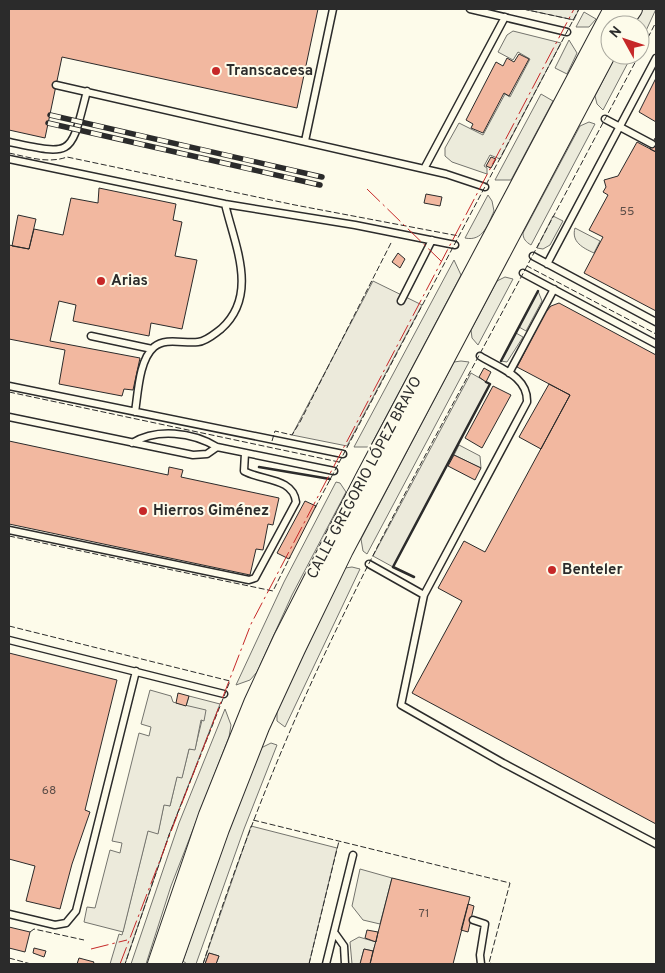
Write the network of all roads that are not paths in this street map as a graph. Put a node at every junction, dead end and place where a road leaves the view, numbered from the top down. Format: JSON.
{"nodes":[{"id":1,"x":333,"y":9,"type":"edge"},
{"id":2,"x":470,"y":9,"type":"edge"},
{"id":3,"x":613,"y":9,"type":"edge"},
{"id":4,"x":505,"y":17,"type":"junction"},
{"id":5,"x":567,"y":32,"type":"dead end"},
{"id":6,"x":656,"y":58,"type":"edge"},
{"id":7,"x":600,"y":65,"type":"edge"},
{"id":8,"x":56,"y":85,"type":"dead end"},
{"id":9,"x":87,"y":91,"type":"junction"},
{"id":10,"x":605,"y":119,"type":"dead end"},
{"id":11,"x":620,"y":127,"type":"junction"},
{"id":12,"x":305,"y":141,"type":"junction"},
{"id":13,"x":9,"y":142,"type":"edge"},
{"id":14,"x":652,"y":144,"type":"dead end"},
{"id":15,"x":9,"y":159,"type":"edge"},
{"id":16,"x":424,"y":169,"type":"junction"},
{"id":17,"x":485,"y":187,"type":"dead end"},
{"id":18,"x":225,"y":204,"type":"junction"},
{"id":19,"x":432,"y":240,"type":"junction"},
{"id":20,"x":455,"y":245,"type":"dead end"},
{"id":21,"x":532,"y":256,"type":"dead end"},
{"id":22,"x":548,"y":264,"type":"junction"},
{"id":23,"x":523,"y":274,"type":"dead end"},
{"id":24,"x":554,"y":289,"type":"junction"},
{"id":25,"x":401,"y":301,"type":"dead end"},
{"id":26,"x":656,"y":322,"type":"edge"},
{"id":27,"x":91,"y":336,"type":"dead end"},
{"id":28,"x":656,"y":344,"type":"edge"},
{"id":29,"x":152,"y":349,"type":"junction"},
{"id":30,"x":480,"y":356,"type":"dead end"},
{"id":31,"x":509,"y":373,"type":"junction"},
{"id":32,"x":9,"y":386,"type":"edge"},
{"id":33,"x":134,"y":412,"type":"junction"},
{"id":34,"x":9,"y":417,"type":"edge"},
{"id":35,"x":132,"y":443,"type":"junction"},
{"id":36,"x":216,"y":447,"type":"junction"},
{"id":37,"x":245,"y":453,"type":"junction"},
{"id":38,"x":343,"y":454,"type":"dead end"},
{"id":39,"x":334,"y":471,"type":"dead end"},
{"id":40,"x":9,"y":530,"type":"edge"},
{"id":41,"x":369,"y":564,"type":"dead end"},
{"id":42,"x":424,"y":595,"type":"junction"},
{"id":43,"x":9,"y":640,"type":"edge"},
{"id":44,"x":136,"y":671,"type":"junction"},
{"id":45,"x":224,"y":694,"type":"dead end"},
{"id":46,"x":656,"y":844,"type":"edge"},
{"id":47,"x":352,"y":856,"type":"dead end"},
{"id":48,"x":9,"y":914,"type":"edge"},
{"id":49,"x":473,"y":920,"type":"dead end"},
{"id":50,"x":334,"y":932,"type":"junction"},
{"id":51,"x":157,"y":964,"type":"edge"},
{"id":52,"x":172,"y":964,"type":"edge"},
{"id":53,"x":326,"y":964,"type":"edge"},
{"id":54,"x":345,"y":964,"type":"edge"},
{"id":55,"x":481,"y":964,"type":"edge"}],
"edges":[{"from":1,"to":12,"type":"lane"},
{"from":2,"to":4,"type":"lane"},
{"from":3,"to":51,"type":"main road","name":"CALLE GREGORIO LÓPEZ BRAVO"},
{"from":4,"to":5,"type":"lane"},
{"from":4,"to":16,"type":"lane"},
{"from":6,"to":11,"type":"lane"},
{"from":7,"to":52,"type":"main road","name":"CALLE GREGORIO LÓPEZ BRAVO"},
{"from":8,"to":9,"type":"lane"},
{"from":9,"to":12,"type":"lane"},
{"from":9,"to":13,"type":"lane"},
{"from":10,"to":11,"type":"lane"},
{"from":11,"to":14,"type":"lane"},
{"from":11,"to":22,"type":"lane"},
{"from":12,"to":16,"type":"lane"},
{"from":15,"to":18,"type":"lane"},
{"from":16,"to":17,"type":"lane"},
{"from":18,"to":19,"type":"lane"},
{"from":18,"to":29,"type":"lane"},
{"from":19,"to":20,"type":"lane"},
{"from":19,"to":25,"type":"lane"},
{"from":21,"to":22,"type":"lane"},
{"from":22,"to":26,"type":"lane"},
{"from":23,"to":24,"type":"lane"},
{"from":24,"to":28,"type":"lane"},
{"from":24,"to":31,"type":"lane"},
{"from":27,"to":29,"type":"lane"},
{"from":29,"to":33,"type":"lane"},
{"from":30,"to":31,"type":"lane"},
{"from":31,"to":42,"type":"lane"},
{"from":32,"to":33,"type":"lane"},
{"from":33,"to":38,"type":"lane"},
{"from":34,"to":35,"type":"lane"},
{"from":35,"to":36,"type":"lane"},
{"from":35,"to":36,"type":"lane"},
{"from":36,"to":37,"type":"lane"},
{"from":37,"to":39,"type":"lane"},
{"from":37,"to":40,"type":"lane"},
{"from":41,"to":42,"type":"lane"},
{"from":42,"to":46,"type":"lane"},
{"from":43,"to":44,"type":"lane"},
{"from":44,"to":45,"type":"lane"},
{"from":44,"to":48,"type":"lane"},
{"from":47,"to":50,"type":"lane"},
{"from":49,"to":55,"type":"lane"},
{"from":50,"to":53,"type":"lane"},
{"from":50,"to":54,"type":"lane"}]}
